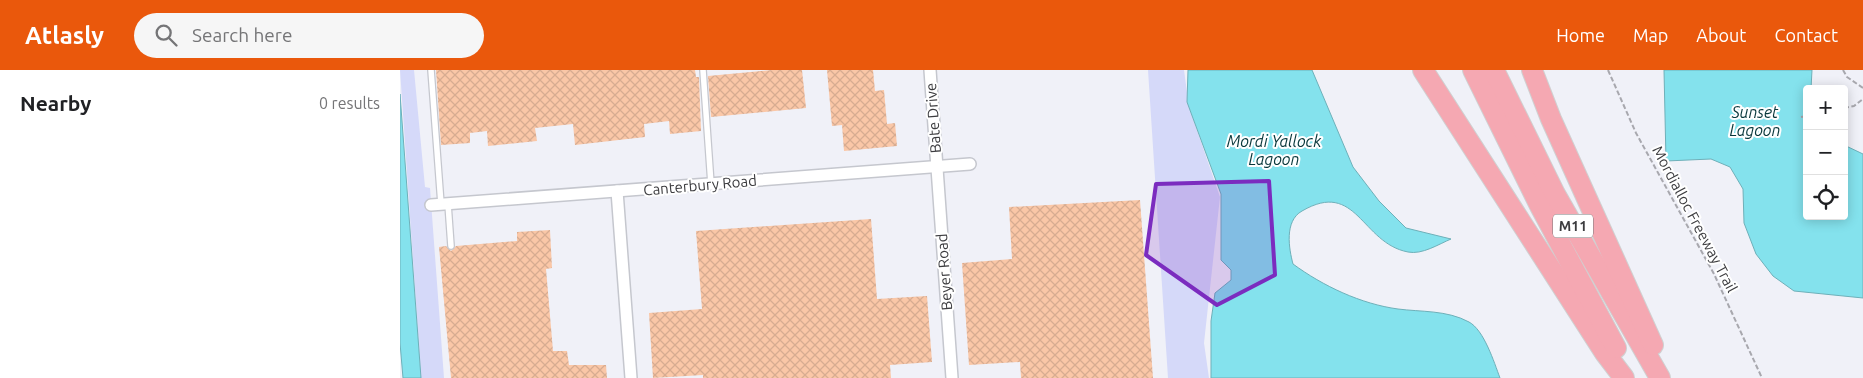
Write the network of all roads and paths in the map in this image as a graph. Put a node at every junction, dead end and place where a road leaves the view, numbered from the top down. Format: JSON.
{"nodes":[{"id":1,"x":431,"y":70,"type":"edge"},
{"id":2,"x":703,"y":70,"type":"edge"},
{"id":3,"x":930,"y":70,"type":"edge"},
{"id":4,"x":1423,"y":70,"type":"edge"},
{"id":5,"x":1473,"y":70,"type":"edge"},
{"id":6,"x":1494,"y":70,"type":"edge"},
{"id":7,"x":1532,"y":70,"type":"edge"},
{"id":8,"x":1608,"y":70,"type":"edge"},
{"id":9,"x":1843,"y":70,"type":"edge"},
{"id":10,"x":1863,"y":88,"type":"edge"},
{"id":11,"x":1863,"y":99,"type":"edge"},
{"id":12,"x":1848,"y":107,"type":"edge"},
{"id":13,"x":970,"y":164,"type":"dead end"},
{"id":14,"x":936,"y":166,"type":"junction"},
{"id":15,"x":711,"y":184,"type":"junction"},
{"id":16,"x":617,"y":191,"type":"junction"},
{"id":17,"x":440,"y":204,"type":"junction"},
{"id":18,"x":451,"y":246,"type":"dead end"},
{"id":19,"x":631,"y":378,"type":"edge"},
{"id":20,"x":952,"y":378,"type":"edge"},
{"id":21,"x":1624,"y":378,"type":"edge"},
{"id":22,"x":1633,"y":378,"type":"edge"},
{"id":23,"x":1660,"y":378,"type":"edge"},
{"id":24,"x":1671,"y":378,"type":"edge"},
{"id":25,"x":1762,"y":378,"type":"edge"}],
"edges":[{"from":1,"to":17,"type":"lane"},
{"from":2,"to":15,"type":"lane"},
{"from":3,"to":14,"type":"street","name":"Bate Drive"},
{"from":4,"to":21,"type":"highway"},
{"from":5,"to":22,"type":"highway","number":"M11"},
{"from":6,"to":23,"type":"highway","number":"M11"},
{"from":7,"to":24,"type":"highway"},
{"from":8,"to":25,"type":"path","name":"Mordialloc Freeway Trail"},
{"from":9,"to":10,"type":"path"},
{"from":11,"to":12,"type":"path"},
{"from":13,"to":14,"type":"street","name":"Canterbury Road"},
{"from":14,"to":15,"type":"street","name":"Canterbury Road"},
{"from":14,"to":20,"type":"street","name":"Beyer Road"},
{"from":15,"to":16,"type":"street","name":"Canterbury Road"},
{"from":16,"to":17,"type":"street","name":"Canterbury Road"},
{"from":16,"to":19,"type":"street"},
{"from":17,"to":18,"type":"lane"}]}
